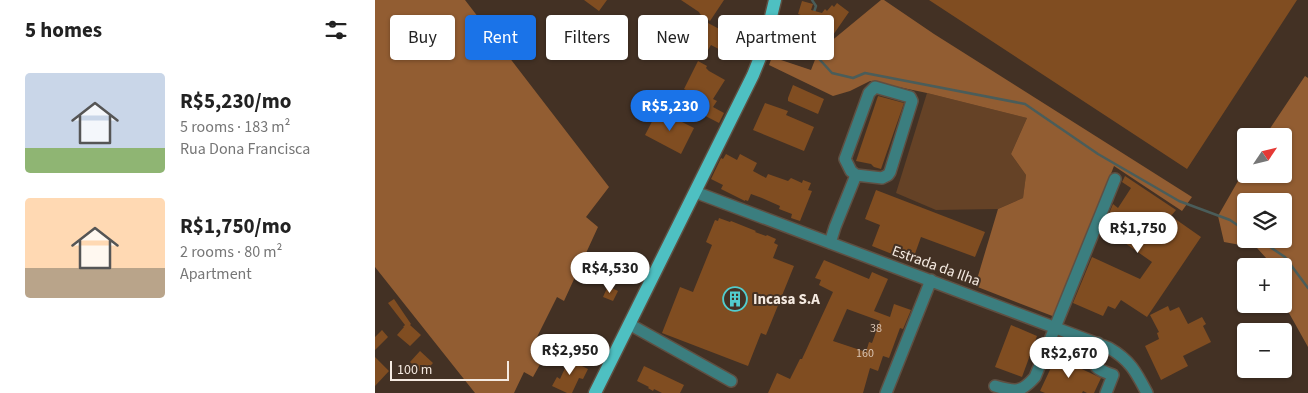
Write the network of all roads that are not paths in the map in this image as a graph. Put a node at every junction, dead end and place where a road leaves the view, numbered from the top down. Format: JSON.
{"nodes":[{"id":1,"x":775,"y":0,"type":"edge"},
{"id":2,"x":856,"y":175,"type":"junction"},
{"id":3,"x":1115,"y":179,"type":"dead end"},
{"id":4,"x":695,"y":192,"type":"junction"},
{"id":5,"x":830,"y":243,"type":"junction"},
{"id":6,"x":931,"y":280,"type":"junction"},
{"id":7,"x":629,"y":324,"type":"junction"},
{"id":8,"x":1055,"y":326,"type":"junction"},
{"id":9,"x":1098,"y":343,"type":"junction"},
{"id":10,"x":1122,"y":355,"type":"junction"},
{"id":11,"x":1113,"y":375,"type":"junction"},
{"id":12,"x":731,"y":381,"type":"dead end"},
{"id":13,"x":995,"y":386,"type":"dead end"},
{"id":14,"x":595,"y":393,"type":"edge"},
{"id":15,"x":886,"y":393,"type":"edge"},
{"id":16,"x":1106,"y":393,"type":"edge"},
{"id":17,"x":1147,"y":393,"type":"edge"}],
"edges":[{"from":1,"to":4,"type":"main road"},
{"from":2,"to":2,"type":"street"},
{"from":2,"to":5,"type":"street"},
{"from":3,"to":8,"type":"street"},
{"from":4,"to":5,"type":"street","name":"Estrada da Ilha"},
{"from":4,"to":7,"type":"main road"},
{"from":5,"to":6,"type":"street","name":"Estrada da Ilha"},
{"from":6,"to":8,"type":"street","name":"Estrada da Ilha"},
{"from":6,"to":15,"type":"street"},
{"from":7,"to":12,"type":"street"},
{"from":7,"to":14,"type":"main road"},
{"from":8,"to":9,"type":"street","name":"Estrada da Ilha"},
{"from":8,"to":13,"type":"street"},
{"from":9,"to":10,"type":"street","name":"Estrada da Ilha"},
{"from":9,"to":11,"type":"street"},
{"from":10,"to":11,"type":"street"},
{"from":10,"to":17,"type":"street","name":"Estrada da Ilha"},
{"from":11,"to":16,"type":"street"}]}
